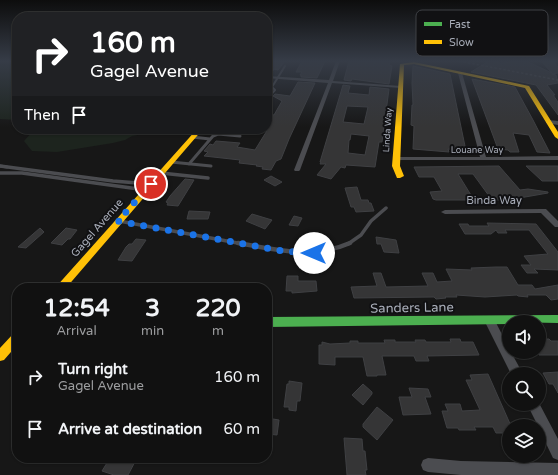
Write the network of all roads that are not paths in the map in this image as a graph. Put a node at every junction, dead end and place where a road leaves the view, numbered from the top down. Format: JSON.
{"nodes":[{"id":1,"x":330,"y":83,"type":"edge"},
{"id":2,"x":347,"y":83,"type":"edge"},
{"id":3,"x":401,"y":83,"type":"edge"},
{"id":4,"x":463,"y":83,"type":"edge"},
{"id":5,"x":509,"y":83,"type":"edge"},
{"id":6,"x":401,"y":87,"type":"junction"},
{"id":7,"x":548,"y":122,"type":"junction"},
{"id":8,"x":558,"y":123,"type":"edge"},
{"id":9,"x":195,"y":134,"type":"edge"},
{"id":10,"x":240,"y":136,"type":"dead end"},
{"id":11,"x":192,"y":137,"type":"junction"},
{"id":12,"x":558,"y":137,"type":"edge"},
{"id":13,"x":210,"y":139,"type":"junction"},
{"id":14,"x":558,"y":158,"type":"edge"},
{"id":15,"x":396,"y":159,"type":"junction"},
{"id":16,"x":484,"y":159,"type":"junction"},
{"id":17,"x":170,"y":162,"type":"junction"},
{"id":18,"x":189,"y":164,"type":"junction"},
{"id":19,"x":0,"y":166,"type":"edge"},
{"id":20,"x":211,"y":166,"type":"dead end"},
{"id":21,"x":297,"y":170,"type":"dead end"},
{"id":22,"x":0,"y":173,"type":"edge"},
{"id":23,"x":161,"y":173,"type":"junction"},
{"id":24,"x":400,"y":176,"type":"dead end"},
{"id":25,"x":208,"y":178,"type":"dead end"},
{"id":26,"x":148,"y":187,"type":"junction"},
{"id":27,"x":386,"y":208,"type":"dead end"},
{"id":28,"x":445,"y":212,"type":"dead end"},
{"id":29,"x":118,"y":221,"type":"junction"},
{"id":30,"x":558,"y":225,"type":"edge"},
{"id":31,"x":64,"y":283,"type":"edge"},
{"id":32,"x":558,"y":319,"type":"edge"},
{"id":33,"x":489,"y":320,"type":"junction"},
{"id":34,"x":272,"y":322,"type":"edge"},
{"id":35,"x":12,"y":343,"type":"edge"},
{"id":36,"x":0,"y":356,"type":"edge"},
{"id":37,"x":513,"y":367,"type":"edge"},
{"id":38,"x":537,"y":411,"type":"edge"},
{"id":39,"x":558,"y":453,"type":"edge"},
{"id":40,"x":428,"y":465,"type":"dead end"},
{"id":41,"x":558,"y":470,"type":"edge"}],
"edges":[{"from":1,"to":21,"type":"street"},
{"from":2,"to":6,"type":"street"},
{"from":3,"to":6,"type":"street","name":"Linda Way"},
{"from":4,"to":16,"type":"street"},
{"from":5,"to":7,"type":"street"},
{"from":6,"to":15,"type":"street","name":"Linda Way"},
{"from":7,"to":8,"type":"street"},
{"from":7,"to":12,"type":"street"},
{"from":9,"to":11,"type":"street","name":"Gagel Avenue"},
{"from":10,"to":13,"type":"lane"},
{"from":11,"to":13,"type":"lane"},
{"from":11,"to":17,"type":"street","name":"Gagel Avenue"},
{"from":13,"to":18,"type":"lane"},
{"from":14,"to":16,"type":"street","name":"Louane Way"},
{"from":15,"to":16,"type":"street","name":"Louane Way"},
{"from":15,"to":24,"type":"street","name":"Linda Way"},
{"from":17,"to":18,"type":"lane"},
{"from":17,"to":23,"type":"street","name":"Gagel Avenue"},
{"from":18,"to":20,"type":"lane"},
{"from":19,"to":26,"type":"lane"},
{"from":22,"to":26,"type":"lane"},
{"from":23,"to":25,"type":"lane"},
{"from":23,"to":26,"type":"street","name":"Gagel Avenue"},
{"from":26,"to":29,"type":"street","name":"Gagel Avenue"},
{"from":27,"to":29,"type":"lane"},
{"from":28,"to":30,"type":"street","name":"Binda Way"},
{"from":29,"to":31,"type":"street","name":"Gagel Avenue"},
{"from":32,"to":33,"type":"street","name":"Sanders Lane"},
{"from":33,"to":34,"type":"street","name":"Sanders Lane"},
{"from":33,"to":37,"type":"street"},
{"from":35,"to":36,"type":"street"},
{"from":38,"to":39,"type":"street"},
{"from":40,"to":41,"type":"street"}]}
